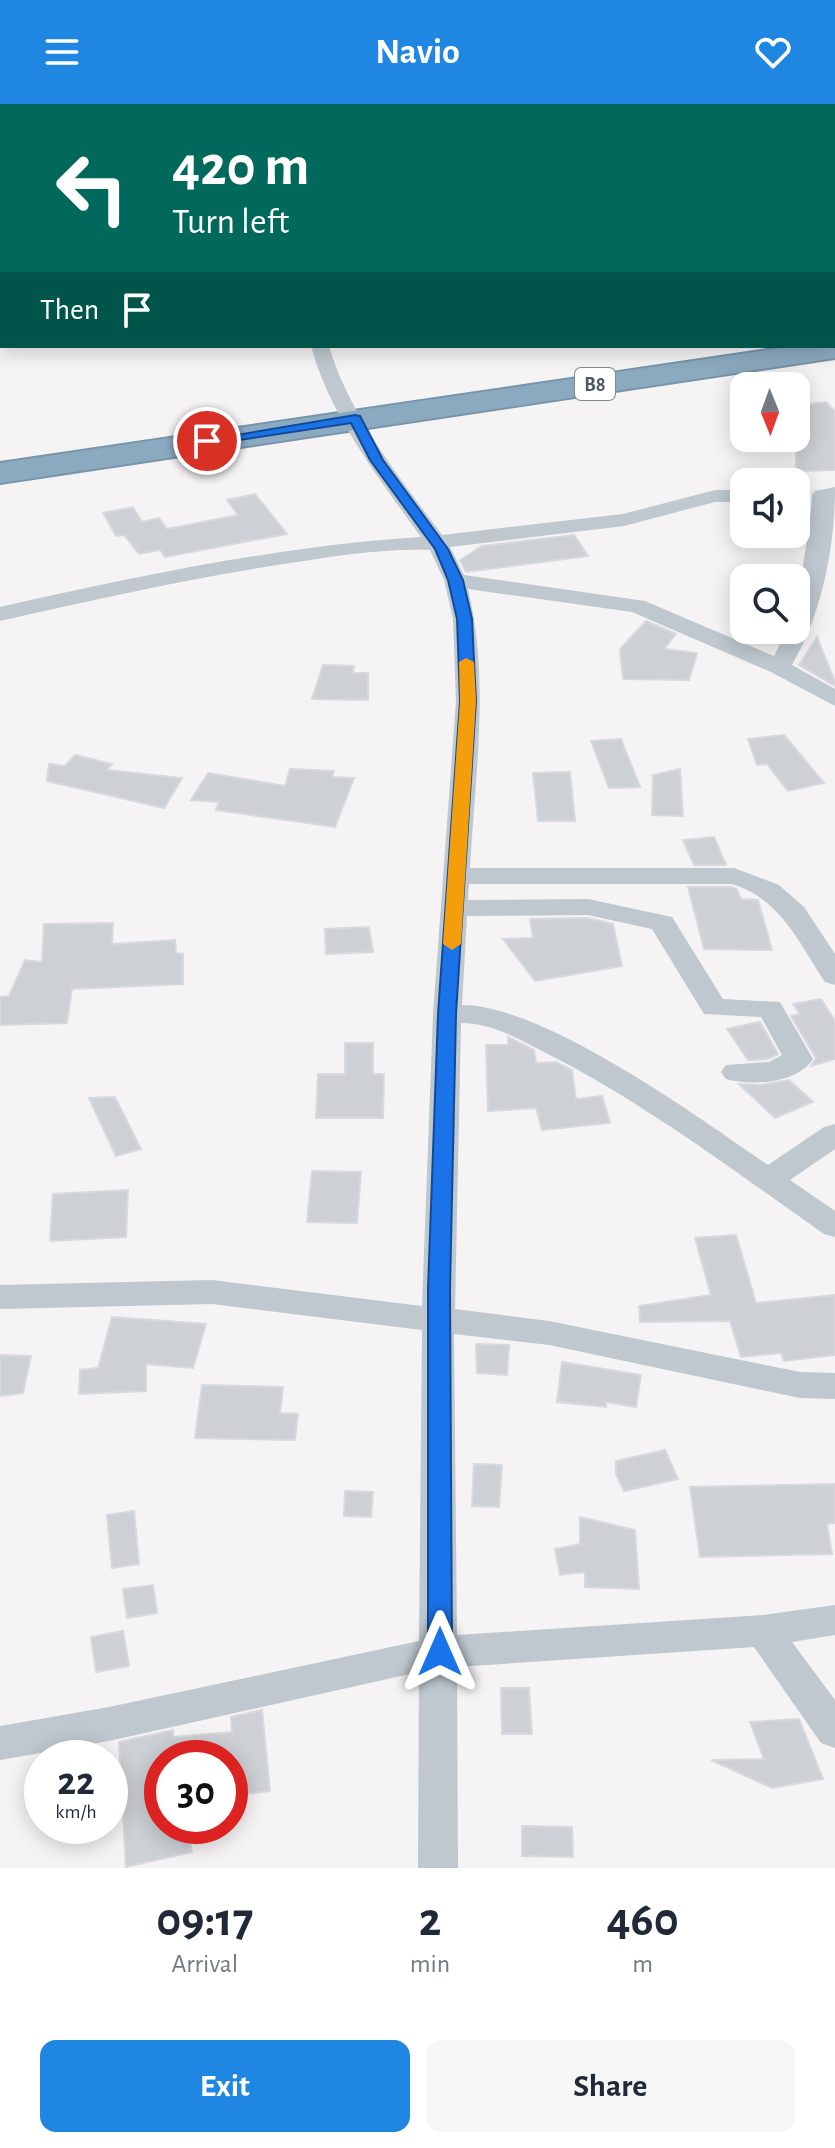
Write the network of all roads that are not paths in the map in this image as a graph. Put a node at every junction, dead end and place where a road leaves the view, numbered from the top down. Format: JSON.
{"nodes":[{"id":1,"x":303,"y":348,"type":"edge"},
{"id":2,"x":835,"y":349,"type":"edge"},
{"id":3,"x":766,"y":353,"type":"edge"},
{"id":4,"x":322,"y":355,"type":"edge"},
{"id":5,"x":355,"y":418,"type":"junction"},
{"id":6,"x":0,"y":473,"type":"edge"},
{"id":7,"x":829,"y":494,"type":"edge"},
{"id":8,"x":730,"y":496,"type":"edge"},
{"id":9,"x":437,"y":542,"type":"junction"},
{"id":10,"x":455,"y":580,"type":"junction"},
{"id":11,"x":0,"y":614,"type":"edge"},
{"id":12,"x":779,"y":667,"type":"junction"},
{"id":13,"x":835,"y":699,"type":"edge"},
{"id":14,"x":457,"y":876,"type":"junction"},
{"id":15,"x":455,"y":908,"type":"junction"},
{"id":16,"x":835,"y":976,"type":"edge"},
{"id":17,"x":447,"y":1014,"type":"junction"},
{"id":18,"x":736,"y":1072,"type":"dead end"},
{"id":19,"x":835,"y":1134,"type":"edge"},
{"id":20,"x":768,"y":1180,"type":"junction"},
{"id":21,"x":835,"y":1226,"type":"edge"},
{"id":22,"x":0,"y":1297,"type":"edge"},
{"id":23,"x":438,"y":1318,"type":"junction"},
{"id":24,"x":835,"y":1386,"type":"edge"},
{"id":25,"x":835,"y":1620,"type":"edge"},
{"id":26,"x":763,"y":1631,"type":"junction"},
{"id":27,"x":440,"y":1652,"type":"junction"},
{"id":28,"x":835,"y":1731,"type":"edge"},
{"id":29,"x":0,"y":1743,"type":"edge"},
{"id":30,"x":438,"y":1868,"type":"edge"}],
"edges":[{"from":1,"to":4,"type":"street"},
{"from":2,"to":3,"type":"highway","number":"B8"},
{"from":3,"to":5,"type":"highway","number":"B8"},
{"from":4,"to":5,"type":"street"},
{"from":5,"to":6,"type":"highway","number":"B8"},
{"from":5,"to":9,"type":"street"},
{"from":7,"to":12,"type":"street"},
{"from":8,"to":9,"type":"street"},
{"from":9,"to":10,"type":"street"},
{"from":9,"to":11,"type":"street"},
{"from":10,"to":12,"type":"street"},
{"from":10,"to":14,"type":"street"},
{"from":12,"to":13,"type":"street"},
{"from":14,"to":15,"type":"street"},
{"from":14,"to":16,"type":"street"},
{"from":15,"to":17,"type":"street"},
{"from":15,"to":18,"type":"street"},
{"from":17,"to":20,"type":"street"},
{"from":17,"to":23,"type":"street"},
{"from":19,"to":20,"type":"street"},
{"from":20,"to":21,"type":"street"},
{"from":22,"to":23,"type":"street"},
{"from":23,"to":24,"type":"street"},
{"from":23,"to":27,"type":"street"},
{"from":25,"to":26,"type":"street"},
{"from":26,"to":27,"type":"street"},
{"from":26,"to":28,"type":"street"},
{"from":27,"to":29,"type":"street"},
{"from":27,"to":30,"type":"street"}]}
